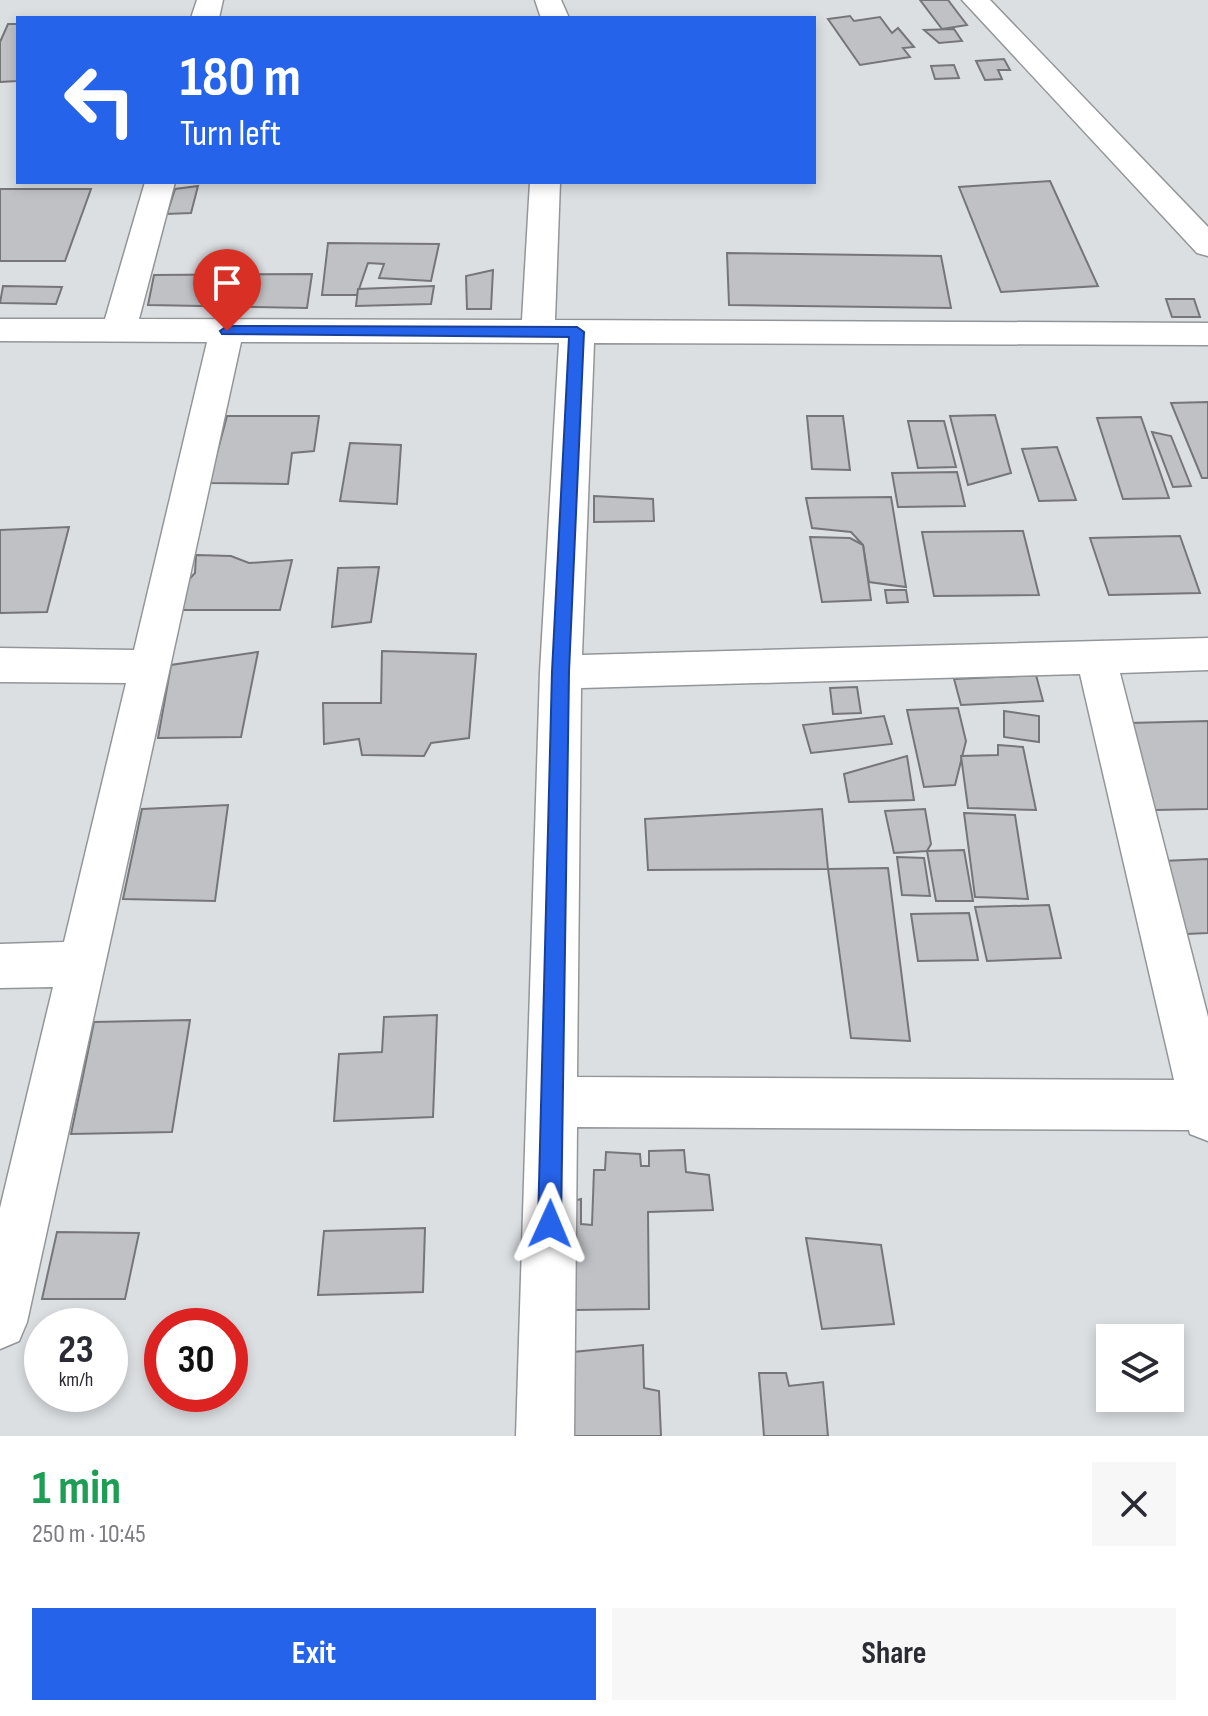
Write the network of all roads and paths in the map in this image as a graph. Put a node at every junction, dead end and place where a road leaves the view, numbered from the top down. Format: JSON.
{"nodes":[{"id":1,"x":975,"y":0,"type":"edge"},
{"id":2,"x":159,"y":184,"type":"edge"},
{"id":3,"x":545,"y":184,"type":"edge"},
{"id":4,"x":1208,"y":246,"type":"edge"},
{"id":5,"x":0,"y":330,"type":"edge"},
{"id":6,"x":119,"y":330,"type":"junction"},
{"id":7,"x":227,"y":331,"type":"junction"},
{"id":8,"x":558,"y":332,"type":"junction"},
{"id":9,"x":1208,"y":334,"type":"edge"},
{"id":10,"x":1208,"y":654,"type":"edge"},
{"id":11,"x":1096,"y":657,"type":"junction"},
{"id":12,"x":0,"y":665,"type":"edge"},
{"id":13,"x":149,"y":667,"type":"junction"},
{"id":14,"x":561,"y":672,"type":"junction"},
{"id":15,"x":82,"y":964,"type":"junction"},
{"id":16,"x":0,"y":966,"type":"edge"},
{"id":17,"x":552,"y":1102,"type":"junction"},
{"id":18,"x":1207,"y":1111,"type":"edge"},
{"id":19,"x":0,"y":1322,"type":"edge"},
{"id":20,"x":545,"y":1436,"type":"edge"}],
"edges":[{"from":1,"to":4,"type":"street"},
{"from":2,"to":6,"type":"street"},
{"from":3,"to":8,"type":"street"},
{"from":5,"to":6,"type":"street"},
{"from":6,"to":7,"type":"street"},
{"from":7,"to":8,"type":"street"},
{"from":7,"to":13,"type":"street"},
{"from":8,"to":9,"type":"street"},
{"from":8,"to":14,"type":"street"},
{"from":10,"to":11,"type":"street"},
{"from":11,"to":14,"type":"street"},
{"from":11,"to":18,"type":"street"},
{"from":12,"to":13,"type":"street"},
{"from":13,"to":15,"type":"street"},
{"from":14,"to":17,"type":"street"},
{"from":15,"to":16,"type":"street"},
{"from":15,"to":19,"type":"street"},
{"from":17,"to":18,"type":"street"},
{"from":17,"to":20,"type":"street"}]}
